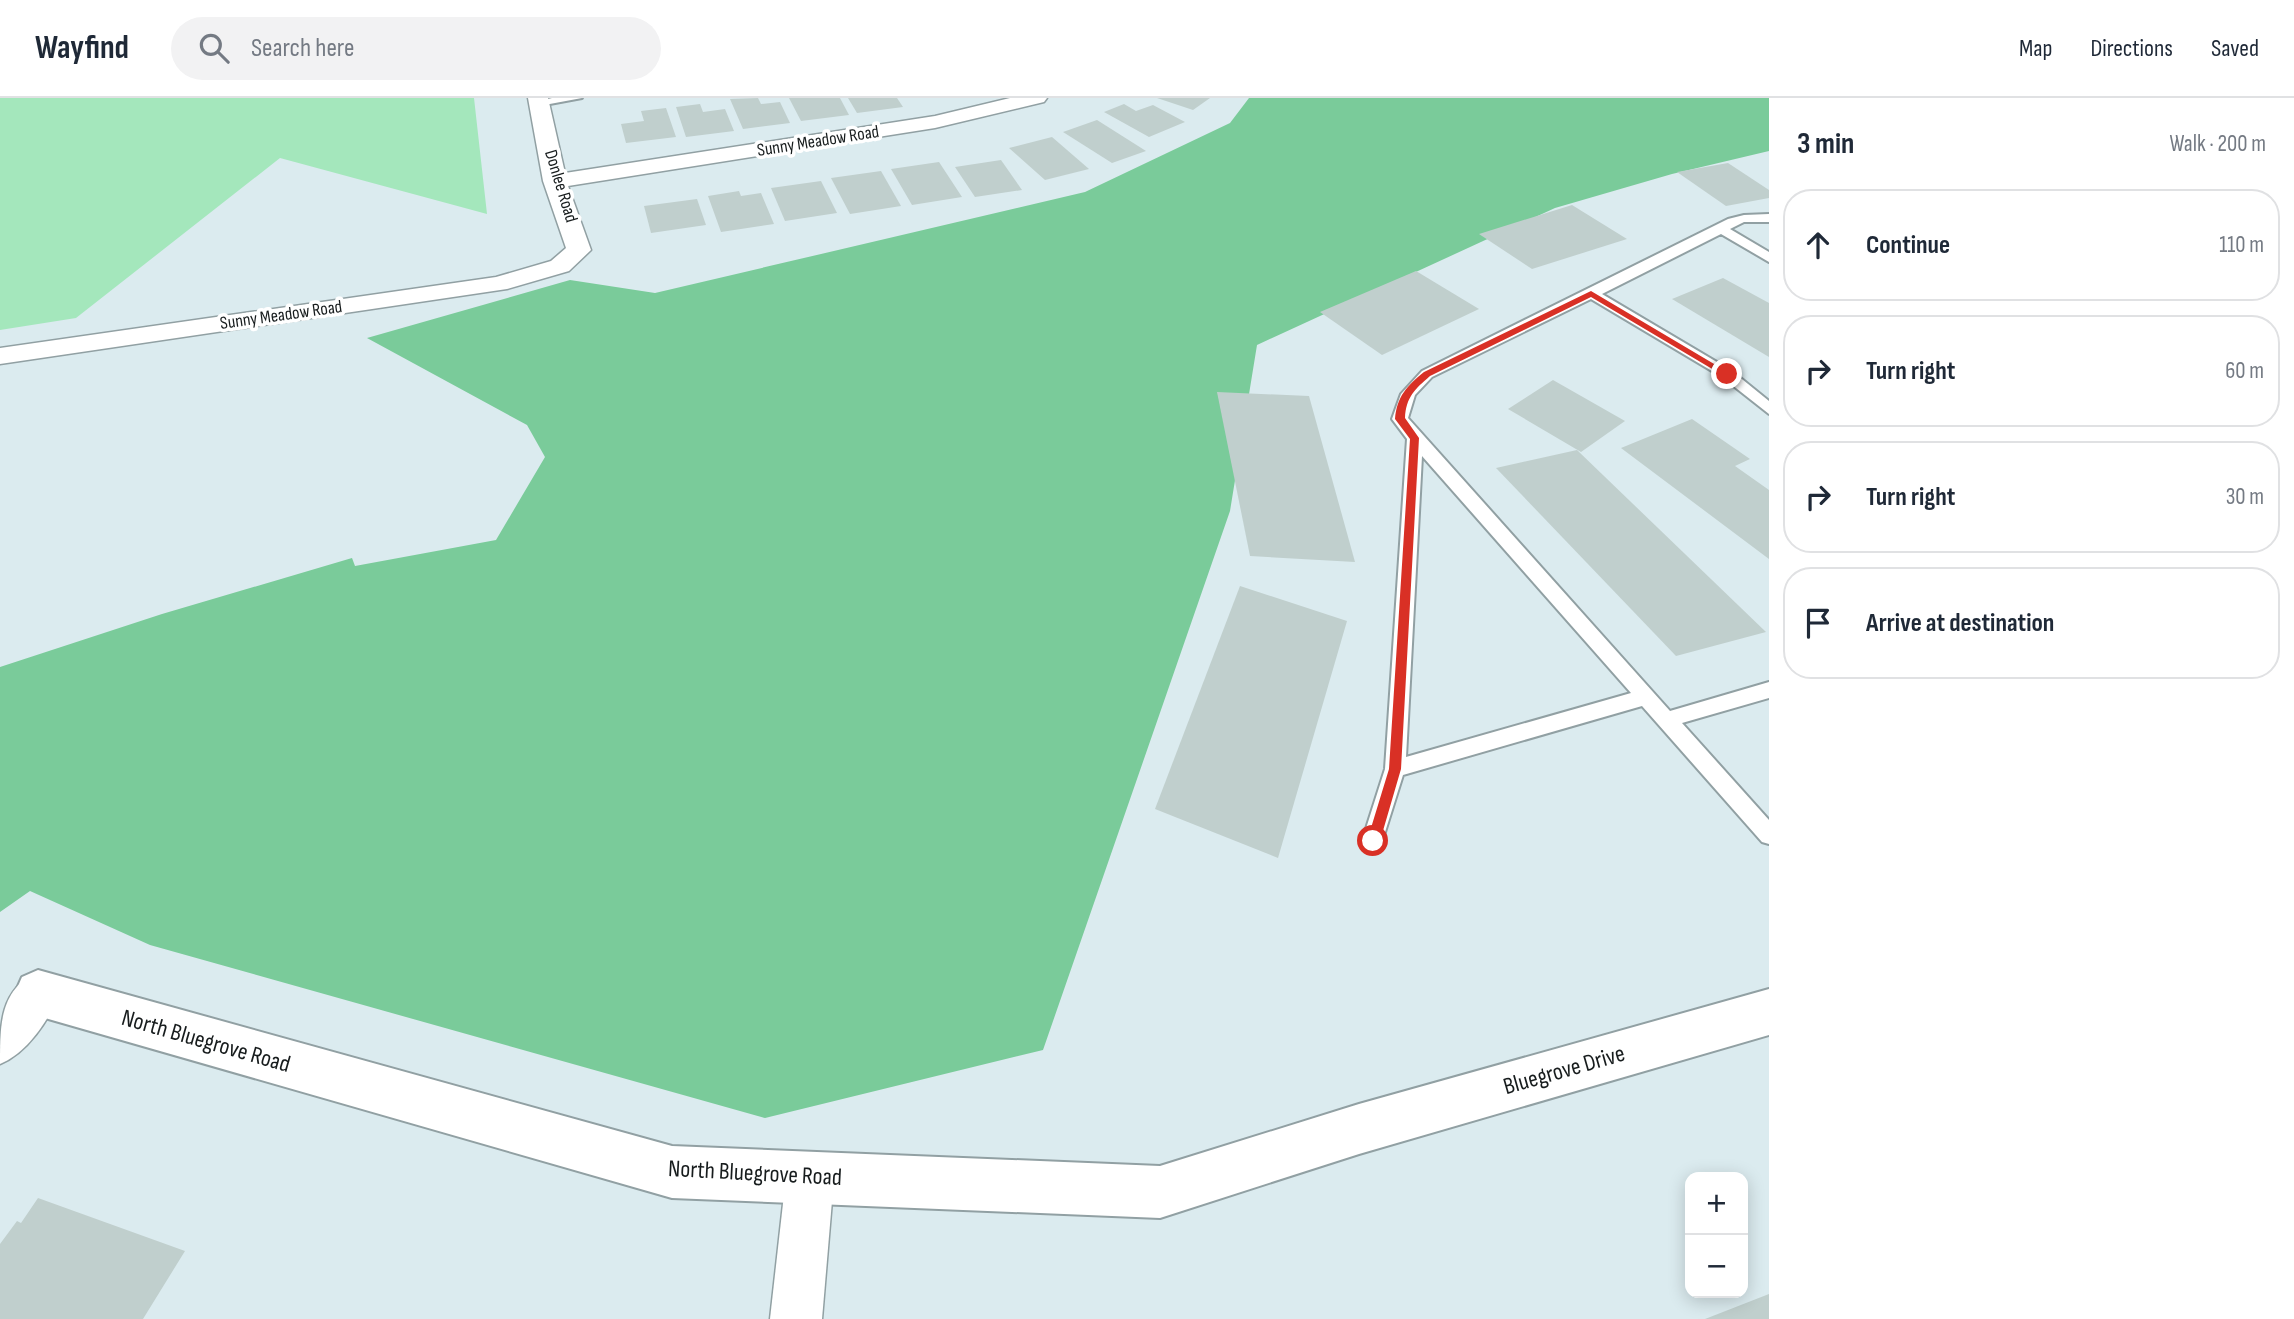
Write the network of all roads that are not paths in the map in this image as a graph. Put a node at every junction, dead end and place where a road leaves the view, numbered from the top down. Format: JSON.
{"nodes":[{"id":1,"x":577,"y":98,"type":"edge"},
{"id":2,"x":1037,"y":98,"type":"edge"},
{"id":3,"x":539,"y":100,"type":"edge"},
{"id":4,"x":555,"y":181,"type":"junction"},
{"id":5,"x":1769,"y":218,"type":"edge"},
{"id":6,"x":1722,"y":229,"type":"junction"},
{"id":7,"x":1769,"y":258,"type":"edge"},
{"id":8,"x":560,"y":266,"type":"joint"},
{"id":9,"x":1591,"y":293,"type":"junction"},
{"id":10,"x":0,"y":356,"type":"edge"},
{"id":11,"x":1769,"y":410,"type":"edge"},
{"id":12,"x":1415,"y":438,"type":"junction"},
{"id":13,"x":1769,"y":690,"type":"edge"},
{"id":14,"x":1646,"y":697,"type":"junction"},
{"id":15,"x":1666,"y":720,"type":"junction"},
{"id":16,"x":1395,"y":769,"type":"junction"},
{"id":17,"x":1769,"y":835,"type":"edge"},
{"id":18,"x":1373,"y":841,"type":"dead end"},
{"id":19,"x":38,"y":993,"type":"joint"},
{"id":20,"x":1769,"y":1012,"type":"edge"},
{"id":21,"x":0,"y":1041,"type":"edge"},
{"id":22,"x":1359,"y":1129,"type":"joint"},
{"id":23,"x":810,"y":1177,"type":"junction"},
{"id":24,"x":796,"y":1319,"type":"edge"}],
"edges":[{"from":1,"to":3,"type":"lane"},
{"from":2,"to":4,"type":"street","name":"Sunny Meadow Road"},
{"from":3,"to":4,"type":"street","name":"Donlee Road"},
{"from":4,"to":8,"type":"street","name":"Donlee Road"},
{"from":5,"to":6,"type":"lane"},
{"from":6,"to":7,"type":"lane"},
{"from":6,"to":9,"type":"lane"},
{"from":8,"to":10,"type":"street","name":"Sunny Meadow Road"},
{"from":9,"to":11,"type":"lane"},
{"from":9,"to":12,"type":"lane"},
{"from":12,"to":14,"type":"lane"},
{"from":12,"to":16,"type":"lane"},
{"from":13,"to":15,"type":"lane"},
{"from":14,"to":15,"type":"lane"},
{"from":14,"to":16,"type":"lane"},
{"from":15,"to":17,"type":"lane"},
{"from":16,"to":18,"type":"lane"},
{"from":19,"to":21,"type":"street"},
{"from":19,"to":23,"type":"street","name":"North Bluegrove Road"},
{"from":20,"to":22,"type":"street","name":"Bluegrove Drive"},
{"from":22,"to":23,"type":"street","name":"North Bluegrove Road"},
{"from":23,"to":24,"type":"street"}]}
